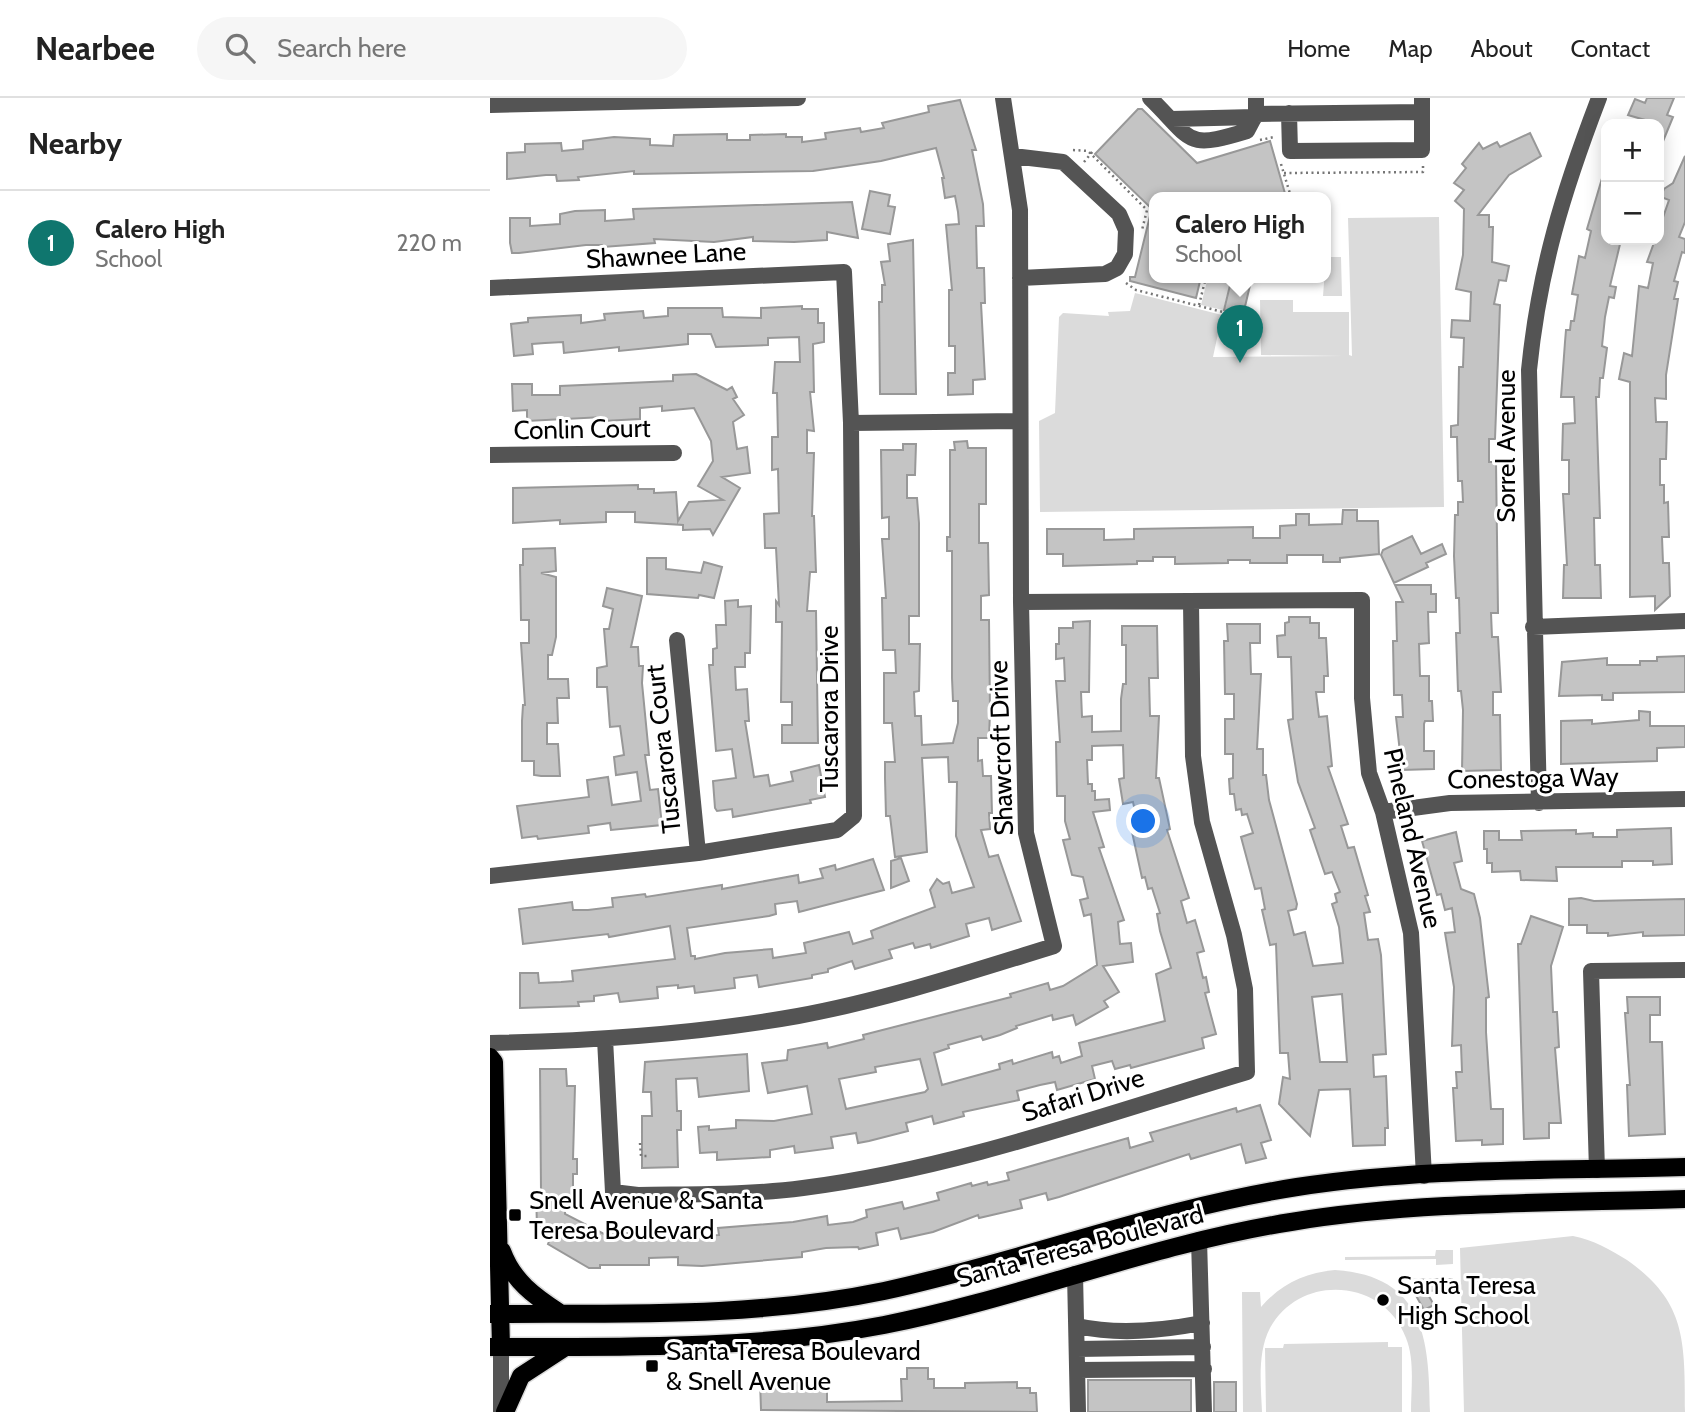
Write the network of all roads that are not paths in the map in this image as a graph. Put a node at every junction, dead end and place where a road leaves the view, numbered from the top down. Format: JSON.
{"nodes":[{"id":1,"x":798,"y":98,"type":"edge"},
{"id":2,"x":1003,"y":98,"type":"edge"},
{"id":3,"x":1150,"y":98,"type":"edge"},
{"id":4,"x":1599,"y":98,"type":"edge"},
{"id":5,"x":490,"y":105,"type":"edge"},
{"id":6,"x":1364,"y":105,"type":"edge"},
{"id":7,"x":1422,"y":105,"type":"edge"},
{"id":8,"x":1256,"y":110,"type":"edge"},
{"id":9,"x":1289,"y":113,"type":"junction"},
{"id":10,"x":1172,"y":120,"type":"junction"},
{"id":11,"x":1013,"y":156,"type":"junction"},
{"id":12,"x":844,"y":272,"type":"joint"},
{"id":13,"x":1020,"y":278,"type":"junction"},
{"id":14,"x":490,"y":288,"type":"edge"},
{"id":15,"x":1020,"y":421,"type":"junction"},
{"id":16,"x":851,"y":423,"type":"junction"},
{"id":17,"x":674,"y":453,"type":"dead end"},
{"id":18,"x":490,"y":455,"type":"edge"},
{"id":19,"x":1021,"y":602,"type":"junction"},
{"id":20,"x":1191,"y":602,"type":"junction"},
{"id":21,"x":1685,"y":621,"type":"edge"},
{"id":22,"x":1533,"y":627,"type":"junction"},
{"id":23,"x":677,"y":640,"type":"dead end"},
{"id":24,"x":1685,"y":799,"type":"edge"},
{"id":25,"x":1539,"y":803,"type":"junction"},
{"id":26,"x":1383,"y":812,"type":"junction"},
{"id":27,"x":698,"y":853,"type":"junction"},
{"id":28,"x":490,"y":876,"type":"edge"},
{"id":29,"x":1685,"y":970,"type":"edge"},
{"id":30,"x":605,"y":1039,"type":"junction"},
{"id":31,"x":490,"y":1043,"type":"edge"},
{"id":32,"x":491,"y":1060,"type":"edge"},
{"id":33,"x":1685,"y":1167,"type":"edge"},
{"id":34,"x":1597,"y":1170,"type":"junction"},
{"id":35,"x":1424,"y":1176,"type":"junction"},
{"id":36,"x":1685,"y":1199,"type":"edge"},
{"id":37,"x":498,"y":1240,"type":"junction"},
{"id":38,"x":1199,"y":1240,"type":"junction"},
{"id":39,"x":1075,"y":1274,"type":"junction"},
{"id":40,"x":560,"y":1313,"type":"junction"},
{"id":41,"x":495,"y":1314,"type":"edge"},
{"id":42,"x":1202,"y":1323,"type":"junction"},
{"id":43,"x":1077,"y":1326,"type":"junction"},
{"id":44,"x":567,"y":1346,"type":"junction"},
{"id":45,"x":495,"y":1347,"type":"edge"},
{"id":46,"x":1203,"y":1347,"type":"junction"},
{"id":47,"x":1077,"y":1349,"type":"junction"},
{"id":48,"x":1204,"y":1369,"type":"junction"},
{"id":49,"x":1077,"y":1370,"type":"junction"},
{"id":50,"x":503,"y":1412,"type":"edge"},
{"id":51,"x":1078,"y":1412,"type":"edge"},
{"id":52,"x":1205,"y":1412,"type":"edge"}],
"edges":[{"from":1,"to":5,"type":"street"},
{"from":2,"to":11,"type":"street","name":"Shawcroft Drive"},
{"from":3,"to":10,"type":"street"},
{"from":4,"to":22,"type":"street","name":"Sorrel Avenue"},
{"from":6,"to":7,"type":"street"},
{"from":6,"to":9,"type":"street"},
{"from":7,"to":9,"type":"street"},
{"from":8,"to":9,"type":"street"},
{"from":8,"to":10,"type":"street"},
{"from":8,"to":10,"type":"street"},
{"from":11,"to":13,"type":"street","name":"Shawcroft Drive"},
{"from":11,"to":13,"type":"street"},
{"from":12,"to":14,"type":"street","name":"Shawnee Lane"},
{"from":12,"to":16,"type":"street","name":"Tuscarora Drive"},
{"from":13,"to":15,"type":"street","name":"Shawcroft Drive"},
{"from":15,"to":16,"type":"street"},
{"from":15,"to":19,"type":"street","name":"Shawcroft Drive"},
{"from":16,"to":27,"type":"street","name":"Tuscarora Drive"},
{"from":17,"to":18,"type":"street","name":"Conlin Court"},
{"from":19,"to":20,"type":"street","name":"Pineland Avenue"},
{"from":19,"to":30,"type":"street","name":"Shawcroft Drive"},
{"from":20,"to":26,"type":"street","name":"Pineland Avenue"},
{"from":20,"to":30,"type":"street","name":"Safari Drive"},
{"from":21,"to":22,"type":"street"},
{"from":22,"to":25,"type":"street","name":"Sorrel Avenue"},
{"from":23,"to":27,"type":"street","name":"Tuscarora Court"},
{"from":24,"to":25,"type":"street","name":"Conestoga Way"},
{"from":25,"to":26,"type":"street","name":"Conestoga Way"},
{"from":26,"to":35,"type":"street","name":"Pineland Avenue"},
{"from":27,"to":28,"type":"street","name":"Tuscarora Drive"},
{"from":29,"to":34,"type":"street"},
{"from":30,"to":31,"type":"street","name":"Shawcroft Drive"},
{"from":32,"to":37,"type":"main road"},
{"from":33,"to":34,"type":"main road","name":"Santa Teresa Boulevard"},
{"from":34,"to":35,"type":"main road","name":"Santa Teresa Boulevard"},
{"from":35,"to":40,"type":"main road","name":"Santa Teresa Boulevard"},
{"from":36,"to":38,"type":"main road","name":"Santa Teresa Boulevard"},
{"from":37,"to":40,"type":"main road"},
{"from":37,"to":41,"type":"main road"},
{"from":38,"to":39,"type":"main road","name":"Santa Teresa Boulevard"},
{"from":38,"to":42,"type":"street"},
{"from":39,"to":43,"type":"street"},
{"from":39,"to":44,"type":"main road","name":"Santa Teresa Boulevard"},
{"from":40,"to":41,"type":"main road","name":"Santa Teresa Boulevard"},
{"from":41,"to":45,"type":"main road"},
{"from":42,"to":43,"type":"street"},
{"from":42,"to":46,"type":"street"},
{"from":43,"to":47,"type":"street"},
{"from":44,"to":45,"type":"main road","name":"Santa Teresa Boulevard"},
{"from":44,"to":50,"type":"main road"},
{"from":45,"to":50,"type":"street"},
{"from":46,"to":47,"type":"street"},
{"from":46,"to":48,"type":"street"},
{"from":47,"to":49,"type":"street"},
{"from":48,"to":49,"type":"street"},
{"from":48,"to":52,"type":"street"},
{"from":49,"to":51,"type":"street"}]}
